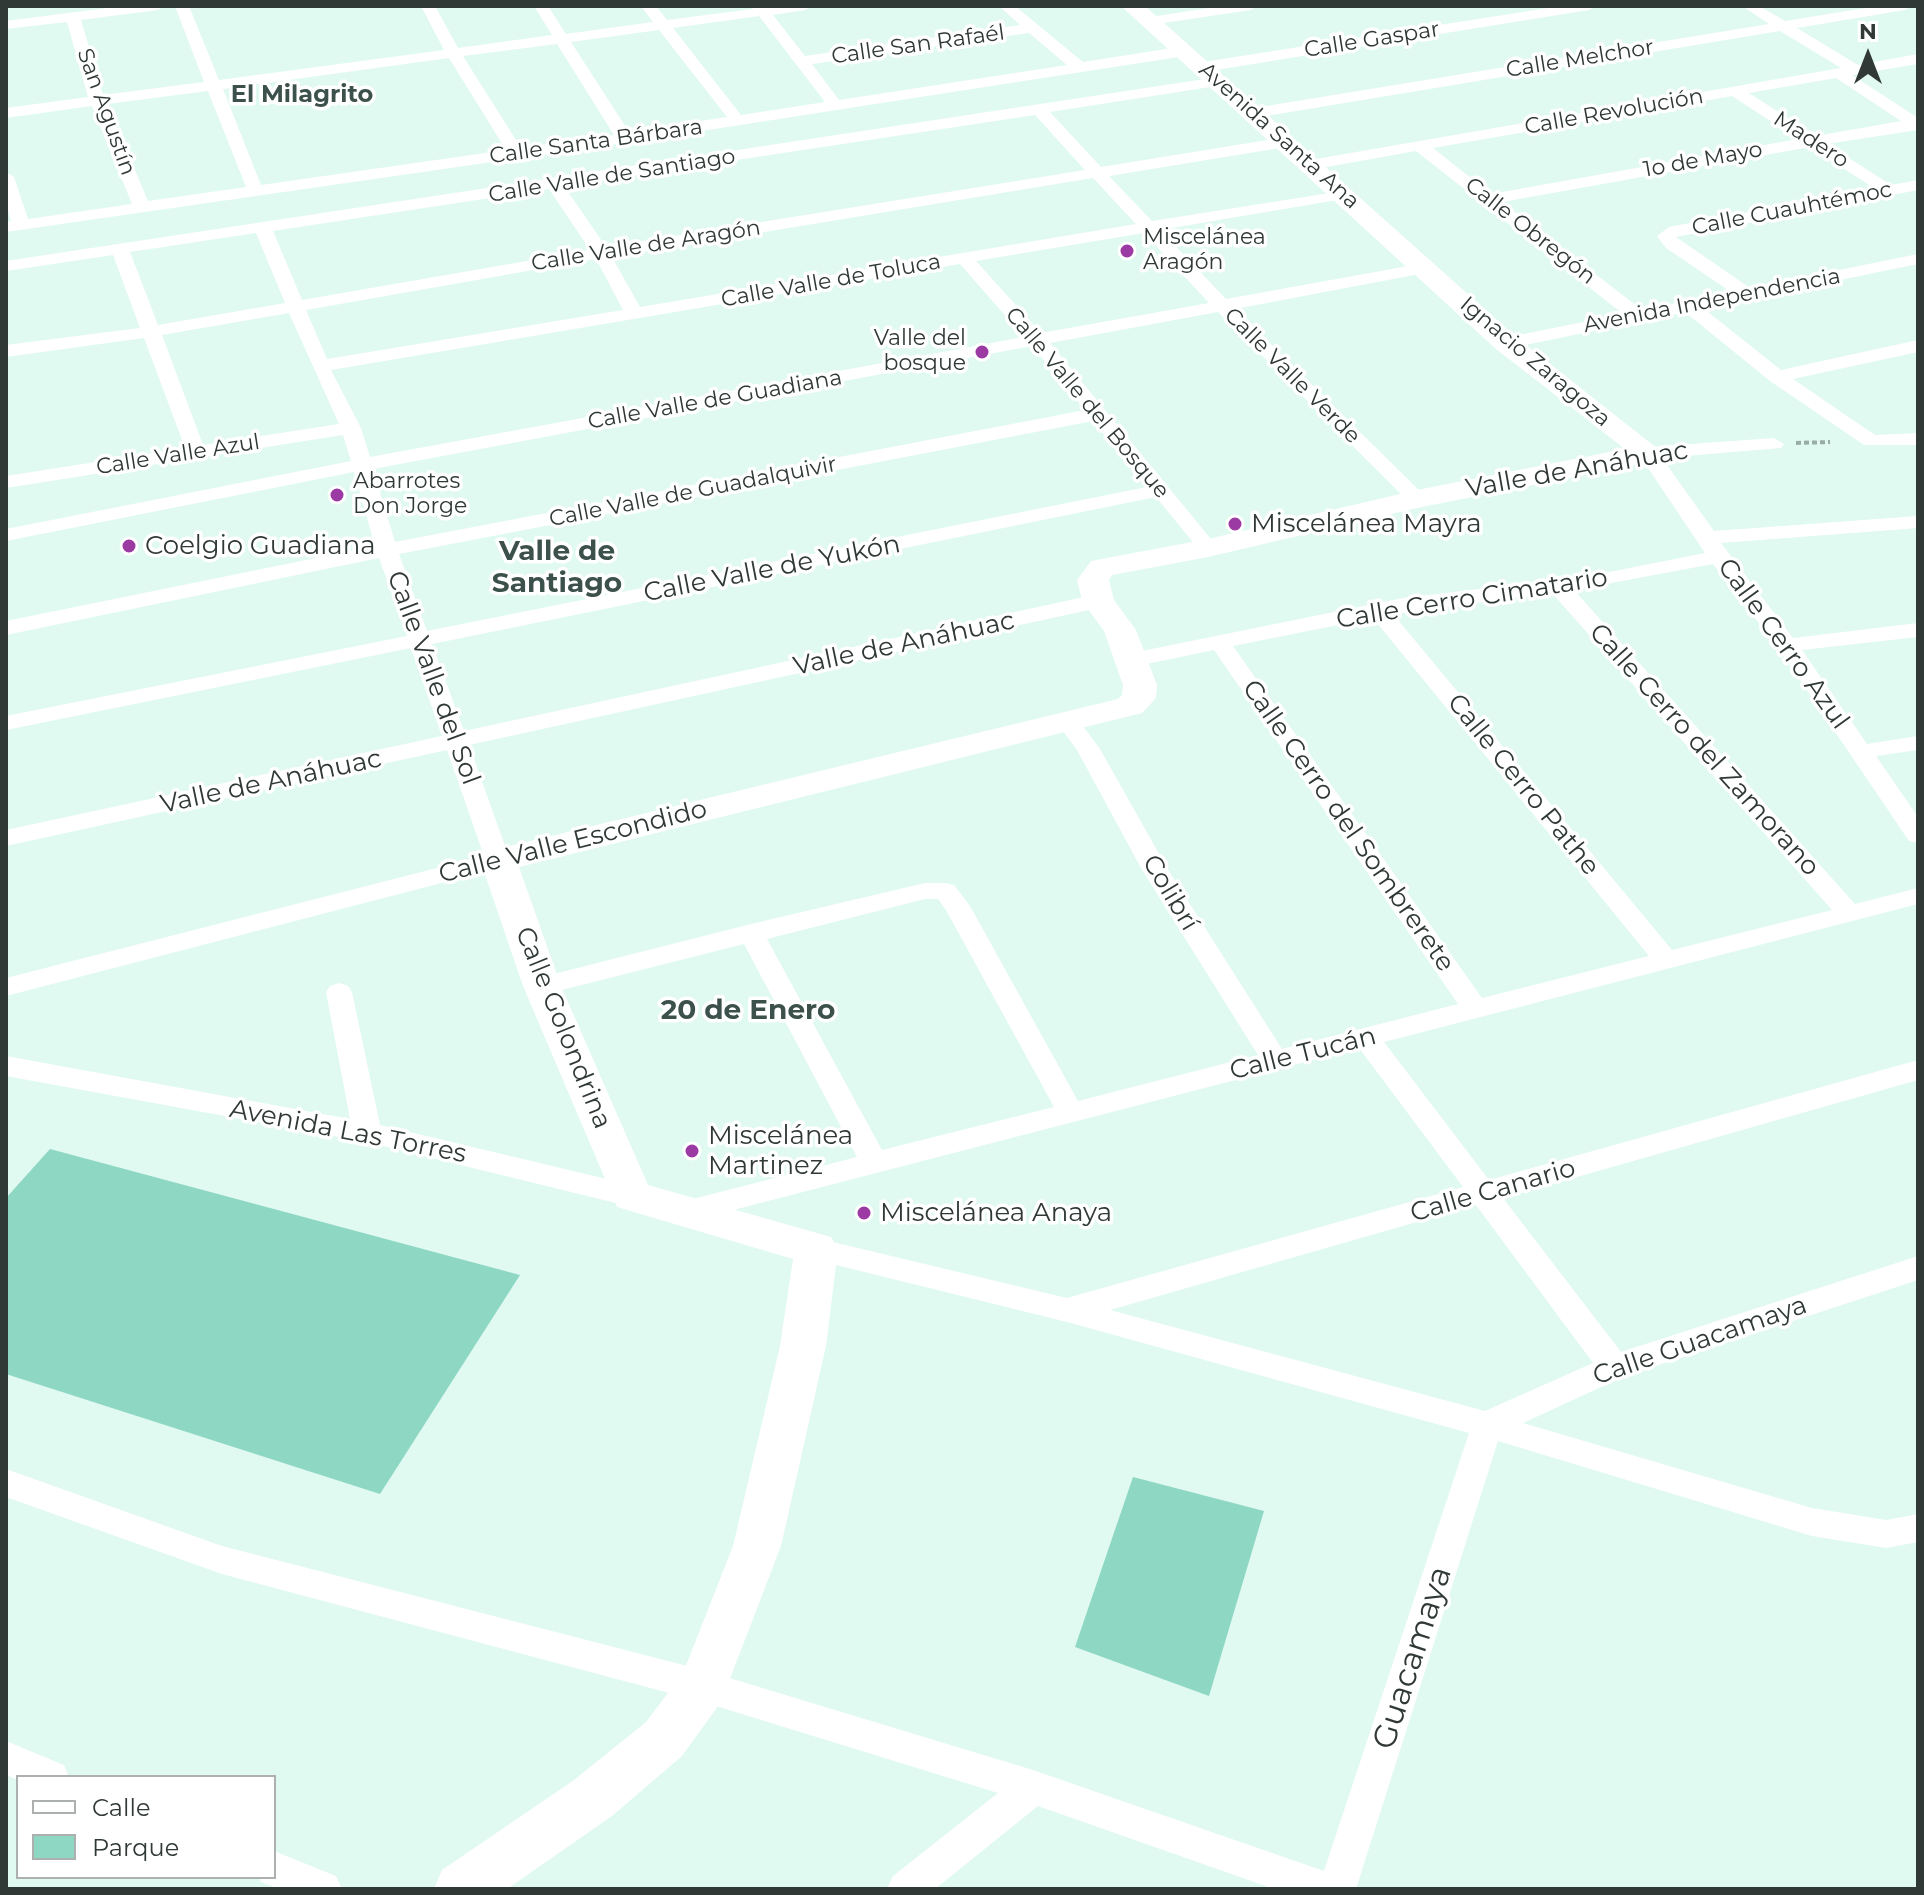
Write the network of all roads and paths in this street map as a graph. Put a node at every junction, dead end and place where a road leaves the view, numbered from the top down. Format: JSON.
{"nodes":[{"id":1,"x":158,"y":6,"type":"edge"},
{"id":2,"x":182,"y":6,"type":"edge"},
{"id":3,"x":428,"y":6,"type":"edge"},
{"id":4,"x":541,"y":6,"type":"edge"},
{"id":5,"x":648,"y":6,"type":"edge"},
{"id":6,"x":805,"y":6,"type":"edge"},
{"id":7,"x":1006,"y":6,"type":"edge"},
{"id":8,"x":1251,"y":6,"type":"edge"},
{"id":9,"x":1589,"y":6,"type":"edge"},
{"id":10,"x":1749,"y":6,"type":"edge"},
{"id":11,"x":1905,"y":6,"type":"edge"},
{"id":12,"x":762,"y":9,"type":"edge"},
{"id":13,"x":1141,"y":13,"type":"edge"},
{"id":14,"x":73,"y":17,"type":"junction"},
{"id":15,"x":6,"y":25,"type":"edge"},
{"id":16,"x":663,"y":26,"type":"junction"},
{"id":17,"x":1780,"y":26,"type":"junction"},
{"id":18,"x":1033,"y":28,"type":"junction"},
{"id":19,"x":559,"y":40,"type":"junction"},
{"id":20,"x":453,"y":53,"type":"junction"},
{"id":21,"x":1918,"y":59,"type":"edge"},
{"id":22,"x":803,"y":61,"type":"junction"},
{"id":23,"x":1079,"y":67,"type":"junction"},
{"id":24,"x":1202,"y":67,"type":"junction"},
{"id":25,"x":1856,"y":70,"type":"junction"},
{"id":26,"x":1839,"y":73,"type":"junction"},
{"id":27,"x":212,"y":85,"type":"junction"},
{"id":28,"x":1733,"y":90,"type":"junction"},
{"id":29,"x":97,"y":100,"type":"junction"},
{"id":30,"x":835,"y":105,"type":"junction"},
{"id":31,"x":1039,"y":110,"type":"junction"},
{"id":32,"x":6,"y":113,"type":"edge"},
{"id":33,"x":1254,"y":113,"type":"junction"},
{"id":34,"x":737,"y":120,"type":"junction"},
{"id":35,"x":1917,"y":124,"type":"edge"},
{"id":36,"x":624,"y":138,"type":"junction"},
{"id":37,"x":1811,"y":140,"type":"junction"},
{"id":38,"x":1286,"y":142,"type":"junction"},
{"id":39,"x":1421,"y":147,"type":"junction"},
{"id":40,"x":517,"y":154,"type":"junction"},
{"id":41,"x":1310,"y":165,"type":"junction"},
{"id":42,"x":1099,"y":173,"type":"junction"},
{"id":43,"x":6,"y":177,"type":"edge"},
{"id":44,"x":320,"y":181,"type":"junction"},
{"id":45,"x":555,"y":185,"type":"junction"},
{"id":46,"x":1918,"y":185,"type":"edge"},
{"id":47,"x":255,"y":190,"type":"junction"},
{"id":48,"x":1889,"y":191,"type":"junction"},
{"id":49,"x":1343,"y":194,"type":"junction"},
{"id":50,"x":1489,"y":199,"type":"junction"},
{"id":51,"x":142,"y":207,"type":"junction"},
{"id":52,"x":336,"y":217,"type":"junction"},
{"id":53,"x":13,"y":226,"type":"edge"},
{"id":54,"x":1146,"y":227,"type":"junction"},
{"id":55,"x":263,"y":228,"type":"junction"},
{"id":56,"x":120,"y":249,"type":"junction"},
{"id":57,"x":601,"y":253,"type":"junction"},
{"id":58,"x":965,"y":259,"type":"junction"},
{"id":59,"x":1918,"y":259,"type":"edge"},
{"id":60,"x":6,"y":266,"type":"edge"},
{"id":61,"x":1425,"y":268,"type":"junction"},
{"id":62,"x":1747,"y":294,"type":"junction"},
{"id":63,"x":1220,"y":304,"type":"junction"},
{"id":64,"x":297,"y":305,"type":"junction"},
{"id":65,"x":1687,"y":305,"type":"junction"},
{"id":66,"x":635,"y":314,"type":"junction"},
{"id":67,"x":1638,"y":316,"type":"junction"},
{"id":68,"x":149,"y":332,"type":"junction"},
{"id":69,"x":1038,"y":341,"type":"junction"},
{"id":70,"x":1506,"y":343,"type":"junction"},
{"id":71,"x":1918,"y":346,"type":"edge"},
{"id":72,"x":6,"y":351,"type":"edge"},
{"id":73,"x":320,"y":366,"type":"junction"},
{"id":74,"x":1777,"y":377,"type":"junction"},
{"id":75,"x":1097,"y":414,"type":"junction"},
{"id":76,"x":351,"y":428,"type":"junction"},
{"id":77,"x":1871,"y":441,"type":"junction"},
{"id":78,"x":1910,"y":441,"type":"edge"},
{"id":79,"x":1774,"y":444,"type":"joint"},
{"id":80,"x":196,"y":452,"type":"junction"},
{"id":81,"x":1648,"y":453,"type":"junction"},
{"id":82,"x":1918,"y":460,"type":"edge"},
{"id":83,"x":360,"y":465,"type":"junction"},
{"id":84,"x":6,"y":482,"type":"edge"},
{"id":85,"x":1161,"y":490,"type":"junction"},
{"id":86,"x":1417,"y":499,"type":"junction"},
{"id":87,"x":1918,"y":522,"type":"edge"},
{"id":88,"x":6,"y":535,"type":"edge"},
{"id":89,"x":1713,"y":547,"type":"junction"},
{"id":90,"x":1208,"y":548,"type":"junction"},
{"id":91,"x":387,"y":550,"type":"junction"},
{"id":92,"x":1558,"y":586,"type":"junction"},
{"id":93,"x":1098,"y":601,"type":"junction"},
{"id":94,"x":1378,"y":610,"type":"junction"},
{"id":95,"x":6,"y":628,"type":"edge"},
{"id":96,"x":1918,"y":630,"type":"edge"},
{"id":97,"x":418,"y":640,"type":"junction"},
{"id":98,"x":1220,"y":643,"type":"junction"},
{"id":99,"x":1787,"y":645,"type":"junction"},
{"id":100,"x":1132,"y":660,"type":"junction"},
{"id":101,"x":6,"y":723,"type":"edge"},
{"id":102,"x":1069,"y":723,"type":"junction"},
{"id":103,"x":456,"y":743,"type":"junction"},
{"id":104,"x":1918,"y":743,"type":"edge"},
{"id":105,"x":1858,"y":752,"type":"junction"},
{"id":106,"x":1918,"y":835,"type":"edge"},
{"id":107,"x":6,"y":838,"type":"edge"},
{"id":108,"x":498,"y":860,"type":"junction"},
{"id":109,"x":1918,"y":896,"type":"edge"},
{"id":110,"x":1850,"y":914,"type":"junction"},
{"id":111,"x":751,"y":933,"type":"junction"},
{"id":112,"x":1667,"y":961,"type":"junction"},
{"id":113,"x":542,"y":986,"type":"junction"},
{"id":114,"x":6,"y":987,"type":"edge"},
{"id":115,"x":339,"y":992,"type":"dead end"},
{"id":116,"x":1476,"y":1010,"type":"junction"},
{"id":117,"x":1366,"y":1038,"type":"junction"},
{"id":118,"x":1275,"y":1061,"type":"junction"},
{"id":119,"x":6,"y":1066,"type":"edge"},
{"id":120,"x":1918,"y":1070,"type":"edge"},
{"id":121,"x":1071,"y":1113,"type":"junction"},
{"id":122,"x":367,"y":1132,"type":"junction"},
{"id":123,"x":875,"y":1163,"type":"junction"},
{"id":124,"x":1486,"y":1193,"type":"junction"},
{"id":125,"x":632,"y":1196,"type":"junction"},
{"id":126,"x":687,"y":1211,"type":"junction"},
{"id":127,"x":816,"y":1249,"type":"junction"},
{"id":128,"x":1918,"y":1268,"type":"edge"},
{"id":129,"x":1067,"y":1310,"type":"junction"},
{"id":130,"x":1614,"y":1367,"type":"junction"},
{"id":131,"x":1487,"y":1425,"type":"junction"},
{"id":132,"x":6,"y":1483,"type":"edge"},
{"id":133,"x":1902,"y":1531,"type":"edge"},
{"id":134,"x":703,"y":1686,"type":"junction"},
{"id":135,"x":6,"y":1758,"type":"edge"},
{"id":136,"x":46,"y":1775,"type":"edge"},
{"id":137,"x":1033,"y":1787,"type":"junction"},
{"id":138,"x":276,"y":1870,"type":"edge"},
{"id":139,"x":323,"y":1889,"type":"edge"},
{"id":140,"x":461,"y":1889,"type":"edge"},
{"id":141,"x":906,"y":1889,"type":"edge"},
{"id":142,"x":1325,"y":1889,"type":"edge"},
{"id":143,"x":1337,"y":1889,"type":"edge"}],
"edges":[{"from":1,"to":14,"type":"street"},
{"from":2,"to":27,"type":"street"},
{"from":3,"to":20,"type":"street"},
{"from":4,"to":19,"type":"street"},
{"from":5,"to":16,"type":"street"},
{"from":6,"to":12,"type":"street"},
{"from":7,"to":18,"type":"street"},
{"from":8,"to":13,"type":"street"},
{"from":9,"to":24,"type":"street","name":"Calle Gaspar"},
{"from":10,"to":17,"type":"street"},
{"from":11,"to":17,"type":"street","name":"Calle Melchor"},
{"from":12,"to":16,"type":"street"},
{"from":12,"to":22,"type":"street"},
{"from":13,"to":24,"type":"street","name":"Avenida Santa Ana"},
{"from":14,"to":15,"type":"street"},
{"from":14,"to":29,"type":"street","name":"San Agustín"},
{"from":16,"to":19,"type":"street"},
{"from":16,"to":34,"type":"street"},
{"from":17,"to":25,"type":"street"},
{"from":17,"to":33,"type":"street","name":"Calle Melchor"},
{"from":18,"to":22,"type":"street","name":"Calle San Rafaél"},
{"from":18,"to":23,"type":"street"},
{"from":19,"to":20,"type":"street"},
{"from":19,"to":36,"type":"street"},
{"from":20,"to":27,"type":"street"},
{"from":20,"to":40,"type":"street"},
{"from":21,"to":25,"type":"street","name":"Calle Revolución"},
{"from":22,"to":30,"type":"street"},
{"from":23,"to":24,"type":"street","name":"Calle Santa Bárbara"},
{"from":23,"to":30,"type":"street","name":"Calle Santa Bárbara"},
{"from":24,"to":31,"type":"street","name":"Calle Valle de Santiago"},
{"from":24,"to":33,"type":"street","name":"Avenida Santa Ana"},
{"from":25,"to":26,"type":"street","name":"Calle Revolución"},
{"from":26,"to":28,"type":"street","name":"Calle Revolución"},
{"from":26,"to":35,"type":"street"},
{"from":27,"to":29,"type":"street"},
{"from":27,"to":47,"type":"street"},
{"from":28,"to":37,"type":"street","name":"Madero"},
{"from":28,"to":39,"type":"street","name":"Calle Revolución"},
{"from":29,"to":32,"type":"street"},
{"from":29,"to":51,"type":"street","name":"San Agustín"},
{"from":30,"to":34,"type":"street","name":"Calle Santa Bárbara"},
{"from":31,"to":42,"type":"street","name":"Calle Valle Verde"},
{"from":31,"to":45,"type":"street","name":"Calle Valle de Santiago"},
{"from":33,"to":38,"type":"street","name":"Avenida Santa Ana"},
{"from":34,"to":36,"type":"street","name":"Calle Santa Bárbara"},
{"from":35,"to":37,"type":"street","name":"1o de Mayo"},
{"from":36,"to":40,"type":"street","name":"Calle Santa Bárbara"},
{"from":37,"to":48,"type":"street","name":"Madero"},
{"from":37,"to":50,"type":"street","name":"1o de Mayo"},
{"from":38,"to":41,"type":"street","name":"Avenida Santa Ana"},
{"from":38,"to":42,"type":"street","name":"Calle Valle de Aragón"},
{"from":39,"to":41,"type":"street","name":"Calle Revolución"},
{"from":39,"to":50,"type":"street","name":"Calle Obregón"},
{"from":40,"to":44,"type":"street","name":"Calle Santa Bárbara"},
{"from":41,"to":49,"type":"street","name":"Avenida Santa Ana"},
{"from":42,"to":54,"type":"street","name":"Calle Valle Verde"},
{"from":42,"to":57,"type":"street","name":"Calle Valle de Aragón"},
{"from":43,"to":53,"type":"street"},
{"from":44,"to":47,"type":"street","name":"Calle Santa Bárbara"},
{"from":44,"to":52,"type":"street"},
{"from":45,"to":52,"type":"street","name":"Calle Valle de Santiago"},
{"from":45,"to":57,"type":"street"},
{"from":46,"to":48,"type":"street","name":"Calle Cuauhtémoc"},
{"from":47,"to":51,"type":"street","name":"Calle Santa Bárbara"},
{"from":48,"to":62,"type":"street","name":"Calle Cuauhtémoc"},
{"from":49,"to":54,"type":"street","name":"Calle Valle de Toluca"},
{"from":49,"to":61,"type":"street","name":"Avenida Santa Ana"},
{"from":50,"to":67,"type":"street","name":"Calle Obregón"},
{"from":51,"to":53,"type":"street","name":"Calle Santa Bárbara"},
{"from":52,"to":55,"type":"street","name":"Calle Valle de Santiago"},
{"from":54,"to":58,"type":"street","name":"Calle Valle de Toluca"},
{"from":54,"to":63,"type":"street","name":"Calle Valle Verde"},
{"from":55,"to":56,"type":"street","name":"Calle Valle de Santiago"},
{"from":55,"to":64,"type":"street","name":"Calle Valle del Sol"},
{"from":56,"to":60,"type":"street","name":"Calle Valle de Santiago"},
{"from":56,"to":68,"type":"street"},
{"from":57,"to":64,"type":"street","name":"Calle Valle de Aragón"},
{"from":57,"to":66,"type":"street"},
{"from":58,"to":66,"type":"street","name":"Calle Valle de Toluca"},
{"from":58,"to":69,"type":"street","name":"Calle Valle del Bosque"},
{"from":59,"to":62,"type":"street","name":"Avenida Independencia"},
{"from":61,"to":63,"type":"street","name":"Calle Valle de Guadiana"},
{"from":61,"to":70,"type":"street","name":"Ignacio Zaragoza"},
{"from":62,"to":65,"type":"street","name":"Avenida Independencia"},
{"from":63,"to":69,"type":"street","name":"Calle Valle de Guadiana"},
{"from":63,"to":86,"type":"street","name":"Calle Valle Verde"},
{"from":64,"to":68,"type":"street","name":"Calle Valle de Aragón"},
{"from":64,"to":73,"type":"street","name":"Calle Valle del Sol"},
{"from":65,"to":67,"type":"street","name":"Avenida Independencia"},
{"from":65,"to":74,"type":"street"},
{"from":66,"to":73,"type":"street","name":"Calle Valle de Toluca"},
{"from":67,"to":70,"type":"street","name":"Avenida Independencia"},
{"from":68,"to":72,"type":"street","name":"Calle Valle de Aragón"},
{"from":68,"to":80,"type":"street"},
{"from":69,"to":75,"type":"street","name":"Calle Valle del Bosque"},
{"from":69,"to":83,"type":"street","name":"Calle Valle de Guadiana"},
{"from":70,"to":81,"type":"street","name":"Ignacio Zaragoza"},
{"from":71,"to":74,"type":"street"},
{"from":73,"to":76,"type":"street","name":"Calle Valle del Sol"},
{"from":74,"to":77,"type":"street"},
{"from":75,"to":85,"type":"street","name":"Calle Valle del Bosque"},
{"from":75,"to":91,"type":"street","name":"Calle Valle de Guadalquivir"},
{"from":76,"to":80,"type":"street","name":"Calle Valle Azul"},
{"from":76,"to":83,"type":"street","name":"Calle Valle del Sol"},
{"from":77,"to":78,"type":"street"},
{"from":77,"to":79,"type":"path"},
{"from":78,"to":82,"type":"street"},
{"from":79,"to":81,"type":"street","name":"Valle de Anáhuac"},
{"from":80,"to":84,"type":"street","name":"Calle Valle Azul"},
{"from":81,"to":86,"type":"street","name":"Valle de Anáhuac"},
{"from":81,"to":89,"type":"street","name":"Calle Cerro Azul"},
{"from":83,"to":88,"type":"street","name":"Calle Valle de Guadiana"},
{"from":83,"to":91,"type":"street","name":"Calle Valle del Sol"},
{"from":85,"to":90,"type":"street","name":"Calle Valle del Bosque"},
{"from":85,"to":97,"type":"street","name":"Calle Valle de Yukón"},
{"from":86,"to":90,"type":"street","name":"Valle de Anáhuac"},
{"from":87,"to":89,"type":"street","name":"Calle Cerro Cimatario"},
{"from":89,"to":92,"type":"street","name":"Calle Cerro Cimatario"},
{"from":89,"to":99,"type":"street","name":"Calle Cerro Azul"},
{"from":90,"to":93,"type":"street","name":"Valle de Anáhuac"},
{"from":91,"to":95,"type":"street","name":"Calle Valle de Guadalquivir"},
{"from":91,"to":97,"type":"street","name":"Calle Valle del Sol"},
{"from":92,"to":94,"type":"street","name":"Calle Cerro Cimatario"},
{"from":92,"to":110,"type":"street","name":"Calle Cerro del Zamorano"},
{"from":93,"to":100,"type":"street"},
{"from":93,"to":103,"type":"street","name":"Valle de Anáhuac"},
{"from":94,"to":98,"type":"street","name":"Calle Cerro Cimatario"},
{"from":94,"to":112,"type":"street","name":"Calle Cerro Pathe"},
{"from":96,"to":99,"type":"street"},
{"from":97,"to":101,"type":"street","name":"Calle Valle de Yukón"},
{"from":97,"to":103,"type":"street","name":"Calle Valle del Sol"},
{"from":98,"to":100,"type":"street","name":"Calle Cerro Cimatario"},
{"from":98,"to":116,"type":"street","name":"Calle Cerro del Sombrerete"},
{"from":99,"to":105,"type":"street","name":"Calle Cerro Azul"},
{"from":100,"to":102,"type":"street","name":"Calle Valle Escondido"},
{"from":102,"to":108,"type":"street","name":"Calle Valle Escondido"},
{"from":102,"to":118,"type":"street","name":"Colibrí"},
{"from":103,"to":107,"type":"street","name":"Valle de Anáhuac"},
{"from":103,"to":108,"type":"street","name":"Calle Valle del Sol"},
{"from":104,"to":105,"type":"street"},
{"from":105,"to":106,"type":"street","name":"Calle Cerro Azul"},
{"from":108,"to":113,"type":"street","name":"Calle Golondrina"},
{"from":108,"to":114,"type":"street","name":"Calle Valle Escondido"},
{"from":109,"to":110,"type":"street","name":"Calle Tucán"},
{"from":110,"to":112,"type":"street","name":"Calle Tucán"},
{"from":111,"to":113,"type":"street"},
{"from":111,"to":121,"type":"street"},
{"from":111,"to":123,"type":"street"},
{"from":112,"to":116,"type":"street","name":"Calle Tucán"},
{"from":113,"to":125,"type":"street","name":"Calle Golondrina"},
{"from":115,"to":122,"type":"street"},
{"from":116,"to":117,"type":"street","name":"Calle Tucán"},
{"from":117,"to":118,"type":"street","name":"Calle Tucán"},
{"from":117,"to":124,"type":"street"},
{"from":118,"to":121,"type":"street","name":"Calle Tucán"},
{"from":119,"to":122,"type":"street","name":"Avenida Las Torres"},
{"from":120,"to":124,"type":"street","name":"Calle Canario"},
{"from":121,"to":123,"type":"street","name":"Calle Tucán"},
{"from":122,"to":125,"type":"street","name":"Avenida Las Torres"},
{"from":123,"to":126,"type":"street","name":"Calle Tucán"},
{"from":124,"to":129,"type":"street","name":"Calle Canario"},
{"from":124,"to":130,"type":"street"},
{"from":125,"to":126,"type":"street","name":"Avenida Las Torres"},
{"from":126,"to":127,"type":"street","name":"Avenida Las Torres"},
{"from":127,"to":129,"type":"street"},
{"from":127,"to":134,"type":"street"},
{"from":128,"to":130,"type":"street","name":"Calle Guacamaya"},
{"from":129,"to":131,"type":"street"},
{"from":130,"to":131,"type":"street","name":"Calle Guacamaya"},
{"from":131,"to":133,"type":"street"},
{"from":131,"to":143,"type":"street","name":"Guacamaya"},
{"from":132,"to":134,"type":"street"},
{"from":134,"to":137,"type":"street"},
{"from":134,"to":140,"type":"street"},
{"from":135,"to":136,"type":"street"},
{"from":137,"to":141,"type":"street"},
{"from":137,"to":142,"type":"street"},
{"from":138,"to":139,"type":"street"}]}
